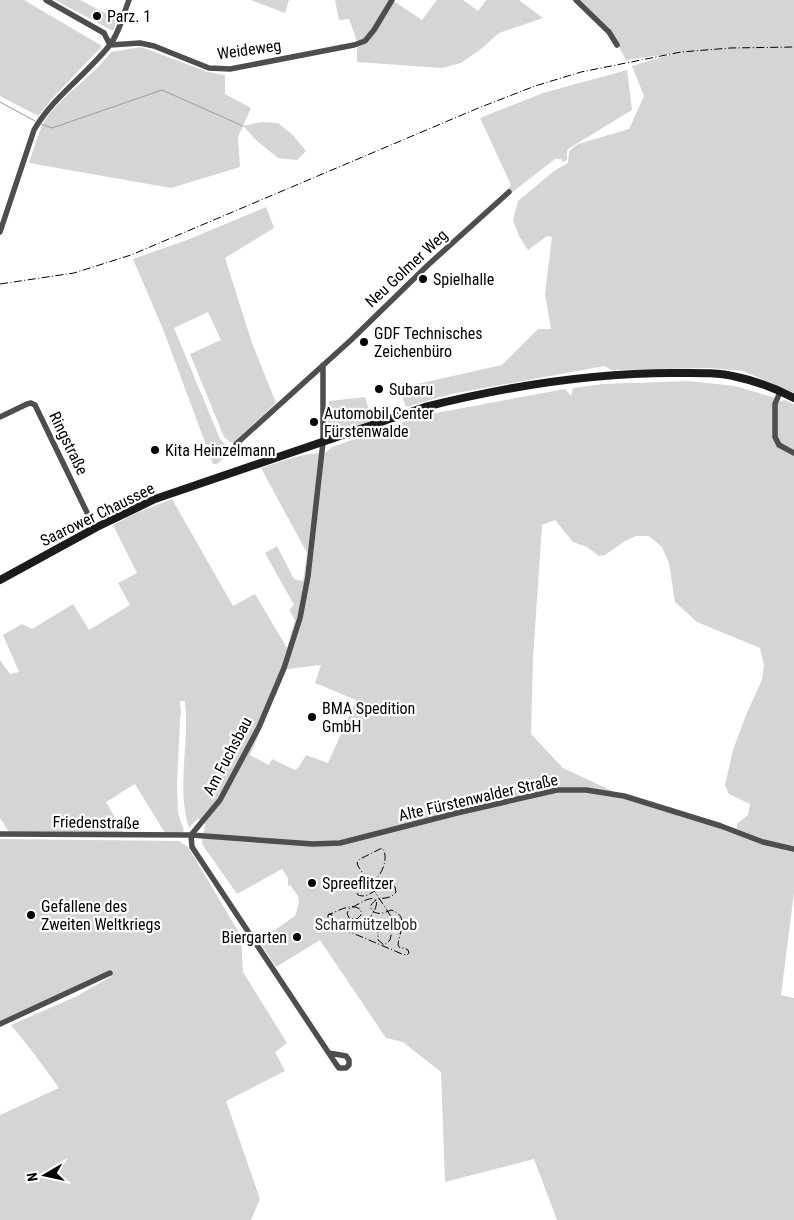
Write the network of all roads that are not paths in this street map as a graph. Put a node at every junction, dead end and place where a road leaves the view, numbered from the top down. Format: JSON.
{"nodes":[{"id":1,"x":46,"y":0,"type":"edge"},
{"id":2,"x":129,"y":0,"type":"edge"},
{"id":3,"x":392,"y":0,"type":"edge"},
{"id":4,"x":576,"y":0,"type":"edge"},
{"id":5,"x":110,"y":45,"type":"junction"},
{"id":6,"x":617,"y":45,"type":"dead end"},
{"id":7,"x":509,"y":192,"type":"dead end"},
{"id":8,"x":0,"y":232,"type":"edge"},
{"id":9,"x":323,"y":365,"type":"junction"},
{"id":10,"x":787,"y":395,"type":"edge"},
{"id":11,"x":0,"y":417,"type":"edge"},
{"id":12,"x":323,"y":442,"type":"junction"},
{"id":13,"x":236,"y":444,"type":"dead end"},
{"id":14,"x":794,"y":453,"type":"edge"},
{"id":15,"x":95,"y":529,"type":"junction"},
{"id":16,"x":0,"y":580,"type":"edge"},
{"id":17,"x":0,"y":834,"type":"edge"},
{"id":18,"x":191,"y":835,"type":"junction"},
{"id":19,"x":794,"y":849,"type":"edge"},
{"id":20,"x":110,"y":973,"type":"dead end"},
{"id":21,"x":0,"y":1024,"type":"edge"},
{"id":22,"x":329,"y":1053,"type":"junction"}],
"edges":[{"from":1,"to":5,"type":"street"},
{"from":2,"to":5,"type":"street"},
{"from":3,"to":5,"type":"street","name":"Weideweg"},
{"from":4,"to":6,"type":"street"},
{"from":5,"to":8,"type":"street"},
{"from":7,"to":9,"type":"street","name":"Neu Golmer Weg"},
{"from":9,"to":12,"type":"street"},
{"from":9,"to":13,"type":"street","name":"Neu Golmer Weg"},
{"from":10,"to":12,"type":"main road","name":"Saarower Chaussee"},
{"from":10,"to":14,"type":"street"},
{"from":11,"to":15,"type":"street","name":"Ringstraße"},
{"from":12,"to":15,"type":"main road","name":"Saarower Chaussee"},
{"from":12,"to":18,"type":"street","name":"Am Fuchsbau"},
{"from":15,"to":16,"type":"main road","name":"Saarower Chaussee"},
{"from":17,"to":18,"type":"street","name":"Friedenstraße"},
{"from":18,"to":19,"type":"street","name":"Alte Fürstenwalder Straße"},
{"from":18,"to":22,"type":"street"},
{"from":20,"to":21,"type":"street"},
{"from":22,"to":22,"type":"street"}]}
